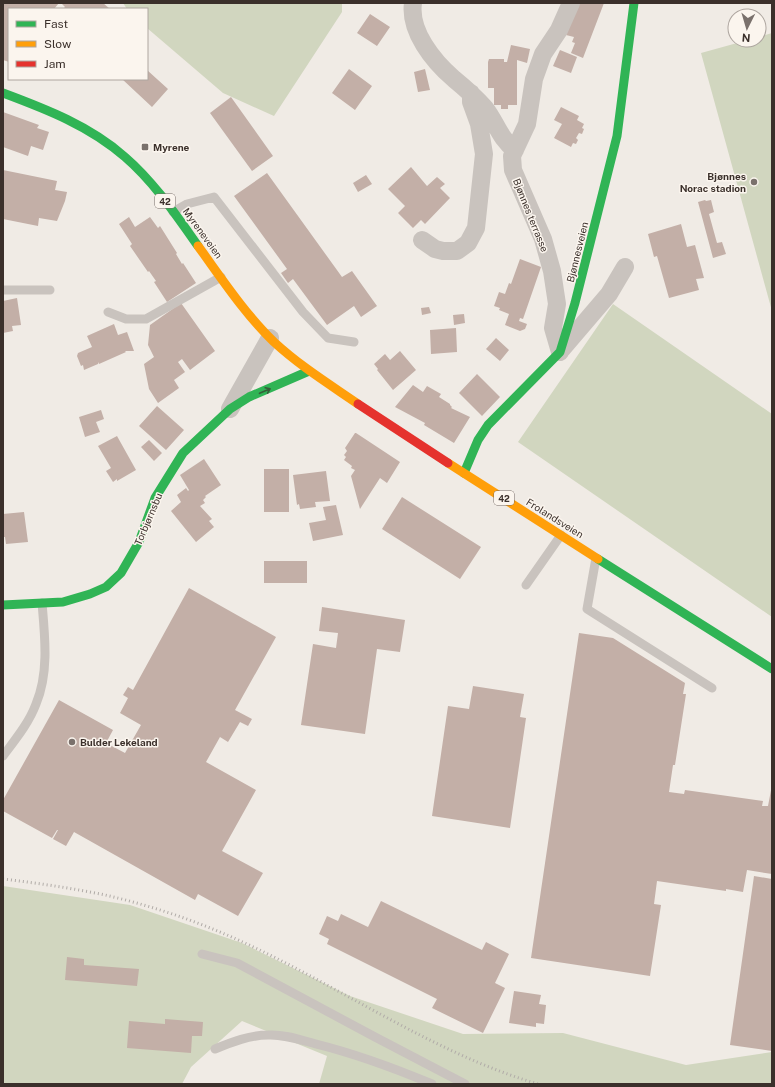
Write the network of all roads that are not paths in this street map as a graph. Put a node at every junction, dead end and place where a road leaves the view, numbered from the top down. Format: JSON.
{"nodes":[{"id":1,"x":413,"y":3,"type":"edge"},
{"id":2,"x":571,"y":3,"type":"edge"},
{"id":3,"x":634,"y":3,"type":"edge"},
{"id":4,"x":3,"y":93,"type":"edge"},
{"id":5,"x":471,"y":93,"type":"junction"},
{"id":6,"x":515,"y":150,"type":"junction"},
{"id":7,"x":173,"y":212,"type":"junction"},
{"id":8,"x":422,"y":240,"type":"dead end"},
{"id":9,"x":625,"y":267,"type":"dead end"},
{"id":10,"x":221,"y":277,"type":"junction"},
{"id":11,"x":3,"y":290,"type":"edge"},
{"id":12,"x":50,"y":290,"type":"dead end"},
{"id":13,"x":108,"y":312,"type":"dead end"},
{"id":14,"x":270,"y":338,"type":"junction"},
{"id":15,"x":354,"y":342,"type":"dead end"},
{"id":16,"x":560,"y":352,"type":"junction"},
{"id":17,"x":289,"y":356,"type":"joint"},
{"id":18,"x":309,"y":372,"type":"junction"},
{"id":19,"x":230,"y":409,"type":"junction"},
{"id":20,"x":464,"y":473,"type":"junction"},
{"id":21,"x":561,"y":535,"type":"junction"},
{"id":22,"x":596,"y":557,"type":"junction"},
{"id":23,"x":526,"y":585,"type":"dead end"},
{"id":24,"x":42,"y":603,"type":"junction"},
{"id":25,"x":3,"y":605,"type":"edge"},
{"id":26,"x":770,"y":665,"type":"edge"},
{"id":27,"x":712,"y":688,"type":"dead end"},
{"id":28,"x":3,"y":756,"type":"edge"},
{"id":29,"x":202,"y":954,"type":"dead end"},
{"id":30,"x":215,"y":1049,"type":"dead end"},
{"id":31,"x":432,"y":1084,"type":"edge"},
{"id":32,"x":465,"y":1084,"type":"edge"}],
"edges":[{"from":1,"to":5,"type":"street"},
{"from":2,"to":6,"type":"street","name":"Bjønnes terrasse"},
{"from":3,"to":16,"type":"main road","name":"Bjønnesveien"},
{"from":4,"to":7,"type":"main road","name":"Myreneveien","number":"42"},
{"from":5,"to":6,"type":"street"},
{"from":5,"to":8,"type":"street"},
{"from":6,"to":16,"type":"street","name":"Bjønnes terrasse"},
{"from":7,"to":10,"type":"main road","name":"Myreneveien","number":"42"},
{"from":7,"to":15,"type":"lane"},
{"from":9,"to":16,"type":"street"},
{"from":10,"to":13,"type":"lane"},
{"from":10,"to":14,"type":"main road","name":"Myreneveien","number":"42"},
{"from":11,"to":12,"type":"lane"},
{"from":14,"to":17,"type":"main road","name":"Myreneveien","number":"42"},
{"from":14,"to":19,"type":"street","name":"Torbjørnsbu"},
{"from":16,"to":20,"type":"main road","name":"Bjønnesveien"},
{"from":17,"to":18,"type":"main road","name":"Frolandsveien","number":"42"},
{"from":19,"to":18,"type":"main road","name":"Torbjørnsbu","one_way":true},
{"from":18,"to":20,"type":"main road","name":"Frolandsveien","number":"42"},
{"from":19,"to":24,"type":"main road","name":"Torbjørnsbu"},
{"from":20,"to":21,"type":"main road","name":"Frolandsveien","number":"42"},
{"from":21,"to":22,"type":"main road","name":"Frolandsveien","number":"42"},
{"from":21,"to":23,"type":"lane"},
{"from":22,"to":26,"type":"main road","name":"Frolandsveien","number":"42"},
{"from":22,"to":27,"type":"lane"},
{"from":24,"to":25,"type":"main road","name":"Torbjørnsbu"},
{"from":24,"to":28,"type":"lane"},
{"from":29,"to":32,"type":"lane"},
{"from":30,"to":31,"type":"lane"}]}
